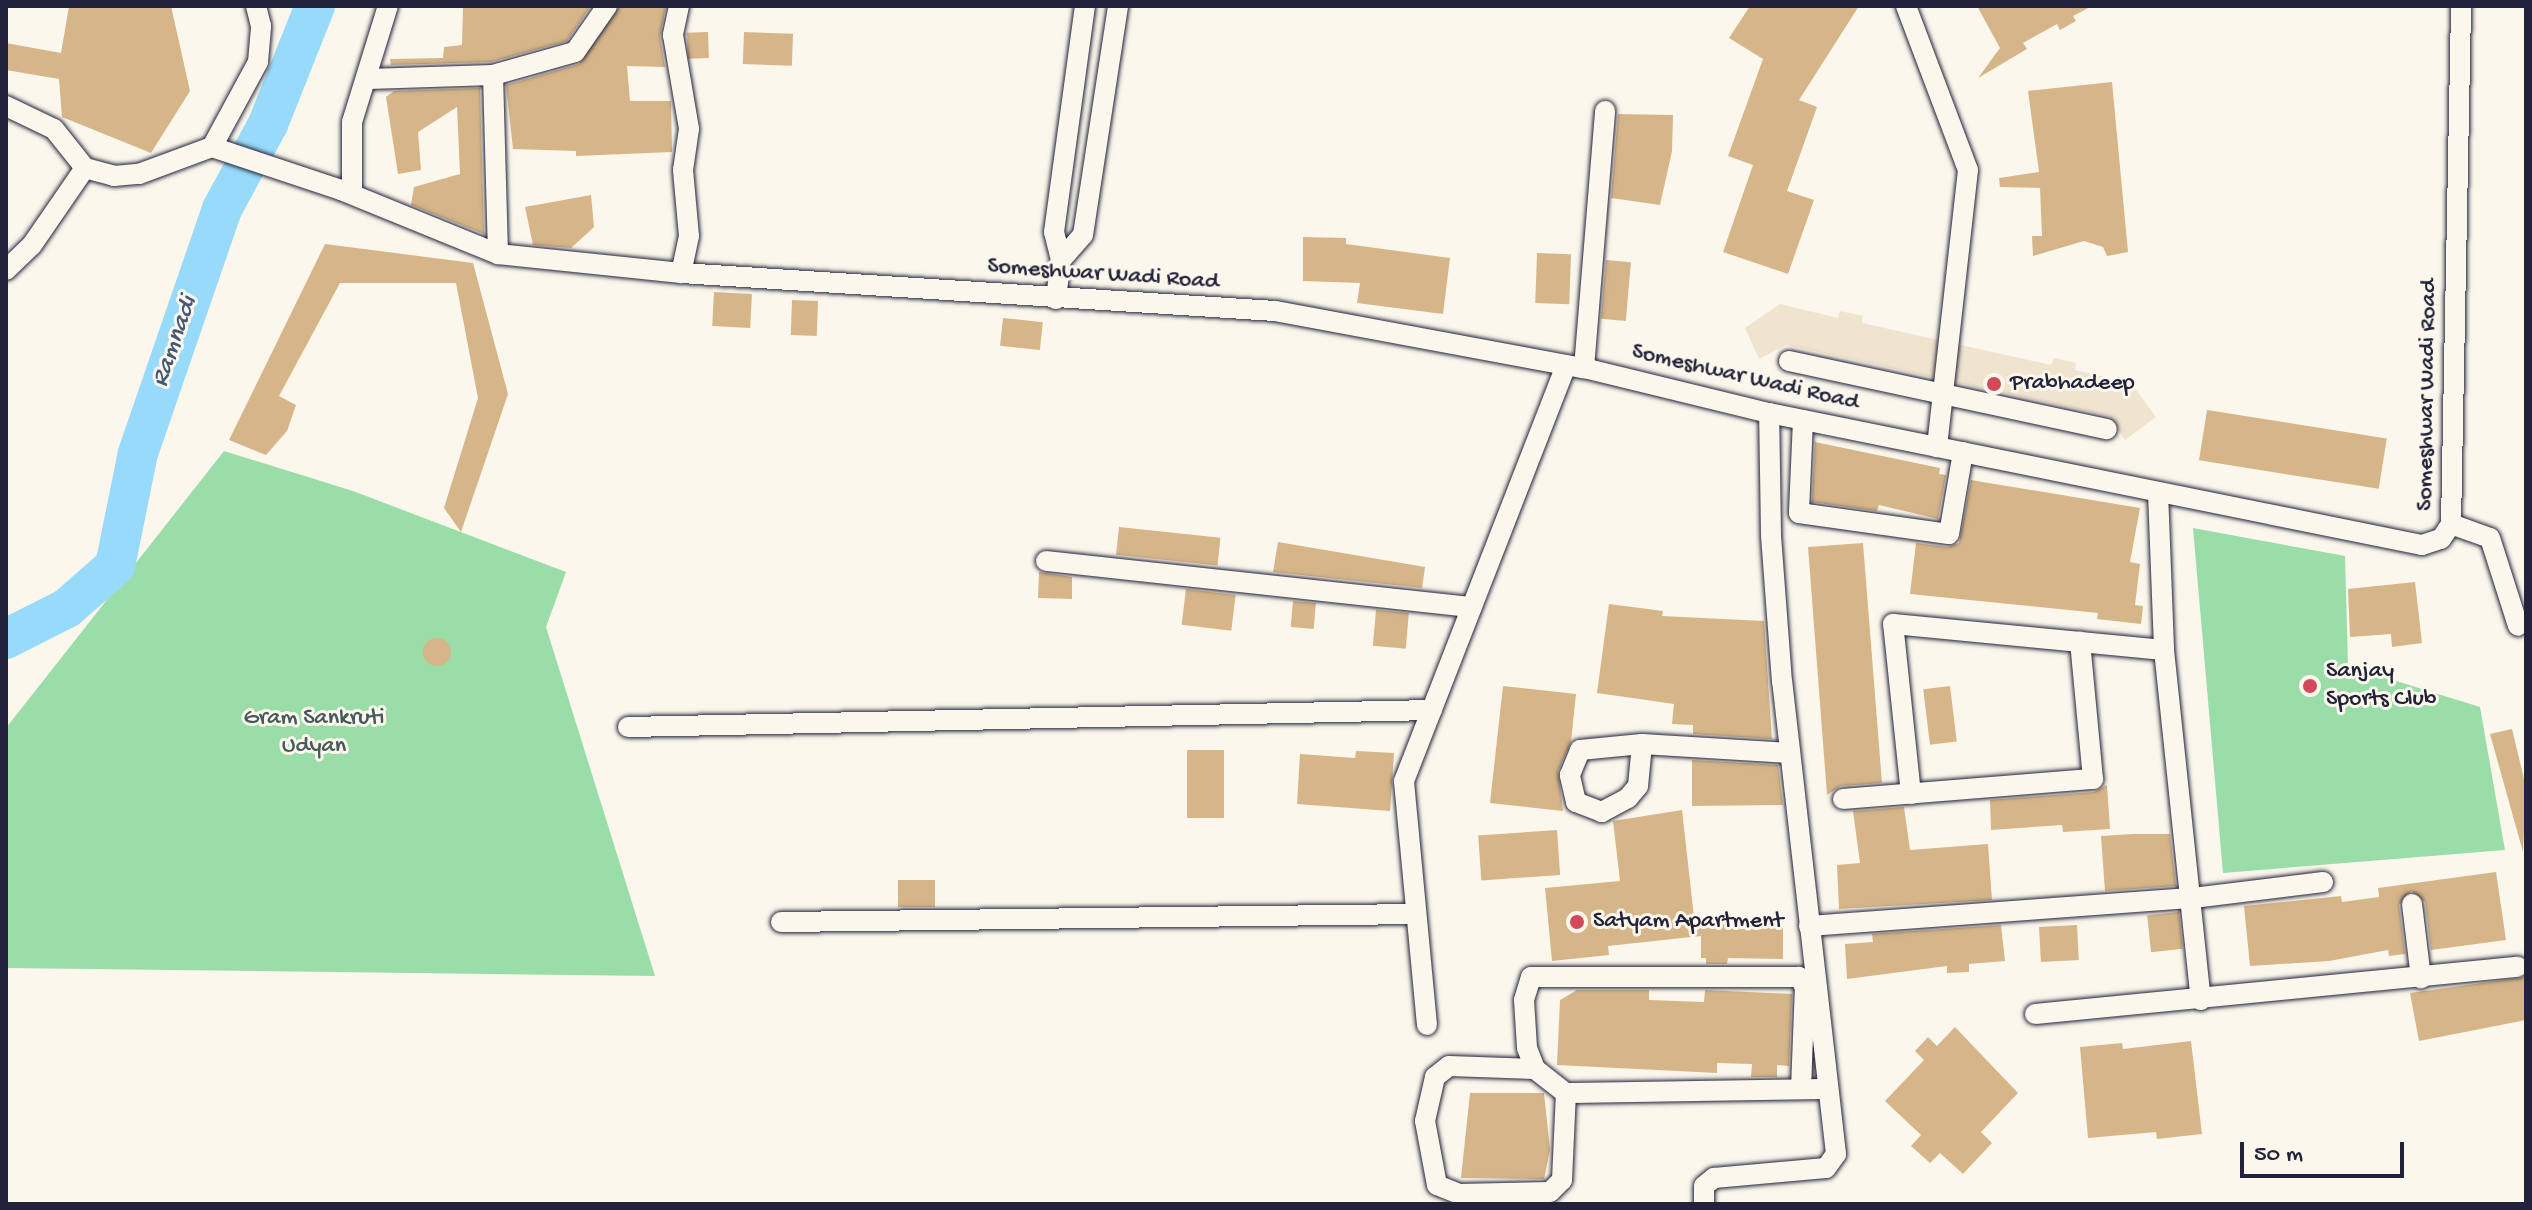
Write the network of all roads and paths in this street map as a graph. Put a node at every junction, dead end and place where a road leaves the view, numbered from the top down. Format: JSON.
{"nodes":[{"id":1,"x":256,"y":6,"type":"edge"},
{"id":2,"x":388,"y":6,"type":"edge"},
{"id":3,"x":607,"y":6,"type":"edge"},
{"id":4,"x":679,"y":6,"type":"edge"},
{"id":5,"x":1085,"y":6,"type":"edge"},
{"id":6,"x":1118,"y":6,"type":"edge"},
{"id":7,"x":1906,"y":6,"type":"edge"},
{"id":8,"x":2461,"y":6,"type":"edge"},
{"id":9,"x":493,"y":75,"type":"junction"},
{"id":10,"x":368,"y":79,"type":"junction"},
{"id":11,"x":6,"y":106,"type":"edge"},
{"id":12,"x":1605,"y":111,"type":"dead end"},
{"id":13,"x":212,"y":147,"type":"junction"},
{"id":14,"x":85,"y":168,"type":"junction"},
{"id":15,"x":346,"y":192,"type":"junction"},
{"id":16,"x":498,"y":254,"type":"junction"},
{"id":17,"x":1061,"y":260,"type":"junction"},
{"id":18,"x":6,"y":270,"type":"edge"},
{"id":19,"x":681,"y":273,"type":"junction"},
{"id":20,"x":1056,"y":299,"type":"junction"},
{"id":21,"x":1789,"y":361,"type":"dead end"},
{"id":22,"x":1575,"y":366,"type":"junction"},
{"id":23,"x":1943,"y":394,"type":"junction"},
{"id":24,"x":1769,"y":413,"type":"junction"},
{"id":25,"x":1803,"y":420,"type":"junction"},
{"id":26,"x":2107,"y":429,"type":"dead end"},
{"id":27,"x":1937,"y":447,"type":"junction"},
{"id":28,"x":1963,"y":452,"type":"junction"},
{"id":29,"x":2158,"y":492,"type":"junction"},
{"id":30,"x":2451,"y":524,"type":"junction"},
{"id":31,"x":1046,"y":561,"type":"dead end"},
{"id":32,"x":1472,"y":607,"type":"junction"},
{"id":33,"x":2518,"y":626,"type":"dead end"},
{"id":34,"x":2080,"y":642,"type":"junction"},
{"id":35,"x":2164,"y":650,"type":"junction"},
{"id":36,"x":1432,"y":710,"type":"junction"},
{"id":37,"x":628,"y":727,"type":"dead end"},
{"id":38,"x":1642,"y":744,"type":"dead end"},
{"id":39,"x":1790,"y":753,"type":"junction"},
{"id":40,"x":1911,"y":794,"type":"junction"},
{"id":41,"x":1843,"y":799,"type":"dead end"},
{"id":42,"x":2323,"y":882,"type":"dead end"},
{"id":43,"x":2193,"y":898,"type":"junction"},
{"id":44,"x":2412,"y":904,"type":"dead end"},
{"id":45,"x":1416,"y":914,"type":"junction"},
{"id":46,"x":781,"y":922,"type":"dead end"},
{"id":47,"x":1809,"y":926,"type":"junction"},
{"id":48,"x":2518,"y":967,"type":"dead end"},
{"id":49,"x":2421,"y":978,"type":"junction"},
{"id":50,"x":2201,"y":1000,"type":"junction"},
{"id":51,"x":2035,"y":1014,"type":"dead end"},
{"id":52,"x":1427,"y":1025,"type":"dead end"},
{"id":53,"x":1535,"y":1069,"type":"junction"},
{"id":54,"x":1801,"y":1089,"type":"junction"},
{"id":55,"x":1828,"y":1089,"type":"junction"},
{"id":56,"x":1566,"y":1093,"type":"junction"},
{"id":57,"x":1704,"y":1204,"type":"edge"}],
"edges":[{"from":1,"to":13,"type":"street"},
{"from":2,"to":10,"type":"street"},
{"from":3,"to":9,"type":"street"},
{"from":4,"to":19,"type":"street"},
{"from":5,"to":17,"type":"street"},
{"from":6,"to":17,"type":"street"},
{"from":7,"to":23,"type":"street"},
{"from":8,"to":30,"type":"street","name":"Someshwar Wadi Road"},
{"from":9,"to":10,"type":"street"},
{"from":9,"to":16,"type":"street"},
{"from":10,"to":15,"type":"street"},
{"from":11,"to":14,"type":"street"},
{"from":12,"to":22,"type":"street"},
{"from":13,"to":14,"type":"street"},
{"from":13,"to":15,"type":"street","name":"Someshwar Wadi Road"},
{"from":14,"to":18,"type":"street"},
{"from":15,"to":16,"type":"street","name":"Someshwar Wadi Road"},
{"from":16,"to":19,"type":"street","name":"Someshwar Wadi Road"},
{"from":17,"to":20,"type":"street"},
{"from":19,"to":20,"type":"street","name":"Someshwar Wadi Road"},
{"from":20,"to":22,"type":"street","name":"Someshwar Wadi Road"},
{"from":21,"to":23,"type":"street"},
{"from":22,"to":24,"type":"street","name":"Someshwar Wadi Road"},
{"from":22,"to":32,"type":"street"},
{"from":23,"to":26,"type":"street"},
{"from":23,"to":27,"type":"street"},
{"from":24,"to":25,"type":"street","name":"Someshwar Wadi Road"},
{"from":24,"to":39,"type":"street"},
{"from":25,"to":27,"type":"street","name":"Someshwar Wadi Road"},
{"from":25,"to":28,"type":"street"},
{"from":27,"to":28,"type":"street","name":"Someshwar Wadi Road"},
{"from":28,"to":29,"type":"street","name":"Someshwar Wadi Road"},
{"from":29,"to":30,"type":"street","name":"Someshwar Wadi Road"},
{"from":29,"to":35,"type":"street"},
{"from":30,"to":33,"type":"street"},
{"from":31,"to":32,"type":"street"},
{"from":32,"to":36,"type":"street"},
{"from":34,"to":35,"type":"street"},
{"from":34,"to":40,"type":"street"},
{"from":34,"to":40,"type":"street"},
{"from":35,"to":43,"type":"street"},
{"from":36,"to":37,"type":"street"},
{"from":36,"to":45,"type":"street"},
{"from":38,"to":39,"type":"street"},
{"from":39,"to":47,"type":"street"},
{"from":40,"to":41,"type":"street"},
{"from":42,"to":43,"type":"street"},
{"from":43,"to":47,"type":"street"},
{"from":43,"to":50,"type":"street"},
{"from":44,"to":49,"type":"street"},
{"from":45,"to":46,"type":"street"},
{"from":45,"to":52,"type":"street"},
{"from":47,"to":55,"type":"street"},
{"from":48,"to":49,"type":"street"},
{"from":49,"to":50,"type":"street"},
{"from":50,"to":51,"type":"street"},
{"from":53,"to":54,"type":"street"},
{"from":53,"to":56,"type":"street"},
{"from":53,"to":56,"type":"street"},
{"from":54,"to":55,"type":"street"},
{"from":54,"to":56,"type":"street"},
{"from":55,"to":57,"type":"street"}]}
